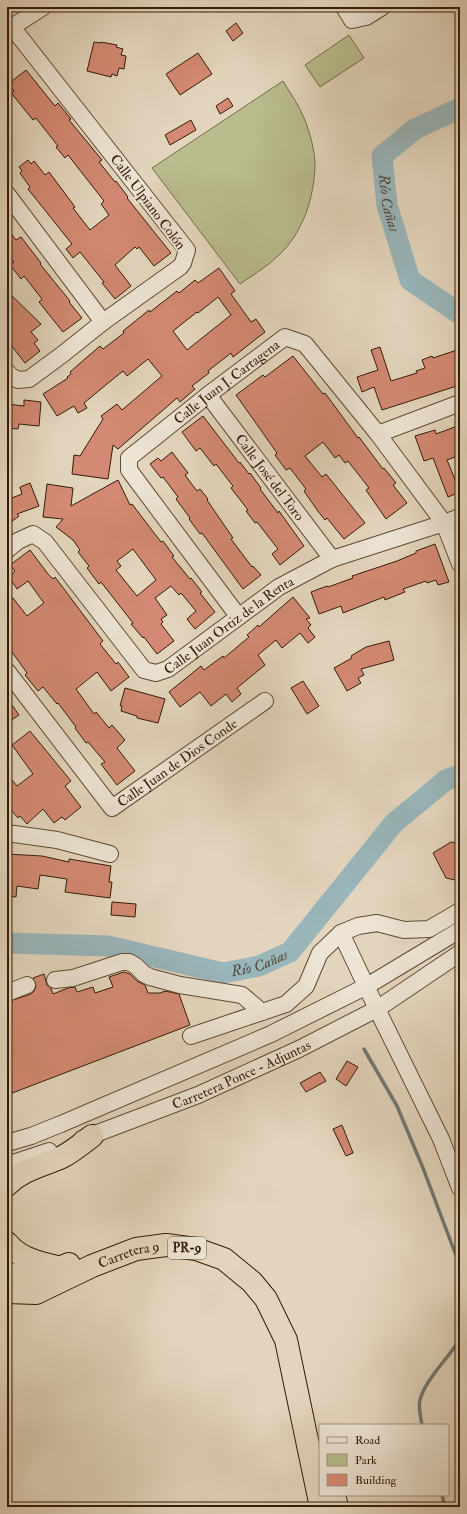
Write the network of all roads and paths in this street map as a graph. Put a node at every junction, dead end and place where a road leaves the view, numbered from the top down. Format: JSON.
{"nodes":[{"id":1,"x":43,"y":7,"type":"edge"},
{"id":2,"x":344,"y":7,"type":"edge"},
{"id":3,"x":382,"y":7,"type":"edge"},
{"id":4,"x":10,"y":30,"type":"edge"},
{"id":5,"x":7,"y":194,"type":"edge"},
{"id":6,"x":103,"y":322,"type":"junction"},
{"id":7,"x":7,"y":372,"type":"edge"},
{"id":8,"x":208,"y":395,"type":"junction"},
{"id":9,"x":460,"y":403,"type":"edge"},
{"id":10,"x":378,"y":434,"type":"junction"},
{"id":11,"x":460,"y":517,"type":"edge"},
{"id":12,"x":444,"y":523,"type":"junction"},
{"id":13,"x":7,"y":550,"type":"edge"},
{"id":14,"x":332,"y":559,"type":"junction"},
{"id":15,"x":460,"y":564,"type":"edge"},
{"id":16,"x":238,"y":616,"type":"junction"},
{"id":17,"x":7,"y":671,"type":"edge"},
{"id":18,"x":265,"y":701,"type":"dead end"},
{"id":19,"x":7,"y":833,"type":"edge"},
{"id":20,"x":110,"y":854,"type":"dead end"},
{"id":21,"x":460,"y":911,"type":"edge"},
{"id":22,"x":460,"y":930,"type":"edge"},
{"id":23,"x":341,"y":933,"type":"junction"},
{"id":24,"x":460,"y":953,"type":"edge"},
{"id":25,"x":55,"y":980,"type":"dead end"},
{"id":26,"x":27,"y":985,"type":"dead end"},
{"id":27,"x":367,"y":986,"type":"junction"},
{"id":28,"x":7,"y":993,"type":"edge"},
{"id":29,"x":377,"y":1009,"type":"junction"},
{"id":30,"x":262,"y":1012,"type":"junction"},
{"id":31,"x":191,"y":1036,"type":"dead end"},
{"id":32,"x":92,"y":1136,"type":"junction"},
{"id":33,"x":7,"y":1143,"type":"edge"},
{"id":34,"x":7,"y":1165,"type":"edge"},
{"id":35,"x":7,"y":1185,"type":"edge"},
{"id":36,"x":460,"y":1188,"type":"edge"},
{"id":37,"x":7,"y":1243,"type":"edge"},
{"id":38,"x":60,"y":1268,"type":"junction"},
{"id":39,"x":7,"y":1274,"type":"edge"},
{"id":40,"x":7,"y":1292,"type":"edge"},
{"id":41,"x":302,"y":1385,"type":"junction"},
{"id":42,"x":319,"y":1430,"type":"edge"},
{"id":43,"x":319,"y":1494,"type":"edge"},
{"id":44,"x":319,"y":1496,"type":"edge"},
{"id":45,"x":334,"y":1496,"type":"edge"},
{"id":46,"x":321,"y":1507,"type":"edge"},
{"id":47,"x":337,"y":1507,"type":"edge"}],
"edges":[{"from":1,"to":4,"type":"street"},
{"from":2,"to":3,"type":"street"},
{"from":4,"to":6,"type":"street","name":"Calle Ulpiano Colón"},
{"from":5,"to":6,"type":"street"},
{"from":6,"to":7,"type":"street","name":"Calle Ulpiano Colón"},
{"from":8,"to":10,"type":"street","name":"Calle Juan J. Cartagena"},
{"from":8,"to":14,"type":"street","name":"Calle José del Toro"},
{"from":8,"to":16,"type":"street","name":"Calle Juan J. Cartagena"},
{"from":9,"to":10,"type":"street"},
{"from":10,"to":12,"type":"street","name":"Calle Juan J. Cartagena"},
{"from":11,"to":12,"type":"street","name":"Calle Juan Ortiz de la Renta"},
{"from":12,"to":14,"type":"street","name":"Calle Juan Ortiz de la Renta"},
{"from":12,"to":15,"type":"street","name":"Calle Juan J. Cartagena"},
{"from":13,"to":16,"type":"street","name":"Calle Juan Ortiz de la Renta"},
{"from":14,"to":16,"type":"street","name":"Calle Juan Ortiz de la Renta"},
{"from":17,"to":18,"type":"street","name":"Calle Juan de Dios Conde"},
{"from":19,"to":20,"type":"street"},
{"from":21,"to":23,"type":"street"},
{"from":22,"to":27,"type":"street","name":"Carretera Ponce - Adjuntas"},
{"from":23,"to":27,"type":"street"},
{"from":23,"to":30,"type":"street"},
{"from":24,"to":29,"type":"street","name":"Carretera Ponce - Adjuntas"},
{"from":25,"to":30,"type":"street"},
{"from":26,"to":28,"type":"street"},
{"from":27,"to":29,"type":"street"},
{"from":27,"to":33,"type":"street","name":"Carretera Ponce - Adjuntas"},
{"from":29,"to":32,"type":"street","name":"Carretera Ponce - Adjuntas"},
{"from":29,"to":36,"type":"street"},
{"from":30,"to":31,"type":"street"},
{"from":32,"to":34,"type":"street","name":"Carretera Ponce - Adjuntas"},
{"from":32,"to":35,"type":"highway"},
{"from":37,"to":38,"type":"highway"},
{"from":38,"to":39,"type":"highway"},
{"from":38,"to":41,"type":"highway"},
{"from":40,"to":41,"type":"highway","name":"Carretera 9","number":"PR-9"},
{"from":41,"to":42,"type":"highway","number":"PR-9"},
{"from":41,"to":43,"type":"highway","number":"PR-9"},
{"from":44,"to":46,"type":"highway","number":"PR-9"},
{"from":45,"to":47,"type":"highway"}]}
